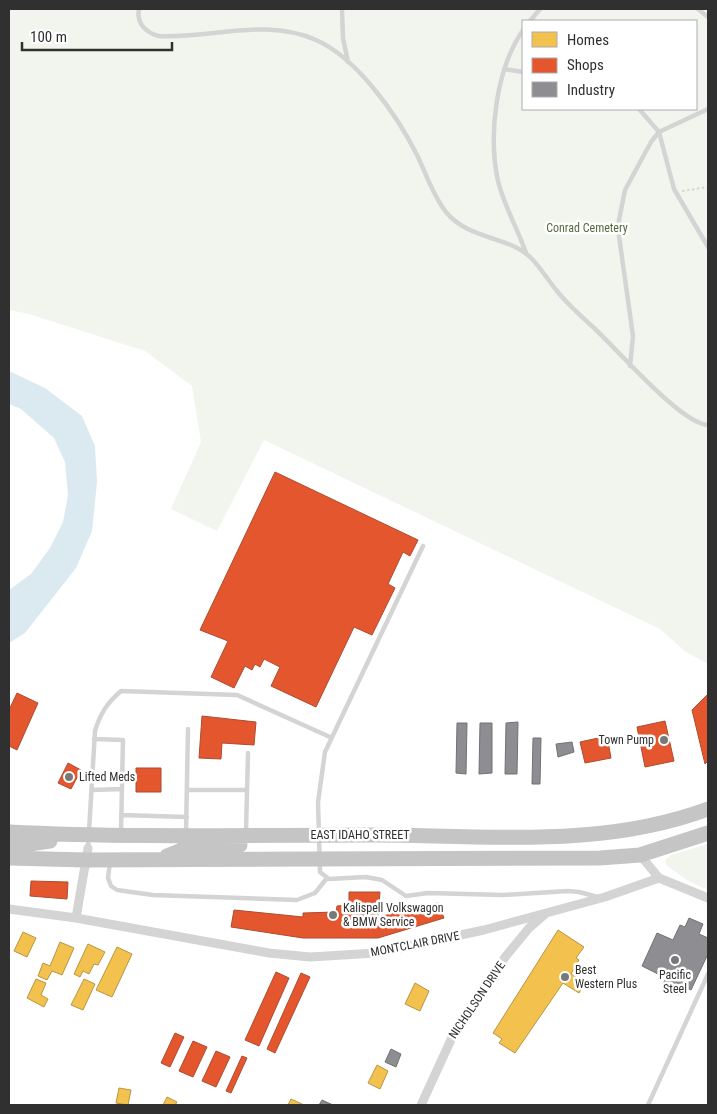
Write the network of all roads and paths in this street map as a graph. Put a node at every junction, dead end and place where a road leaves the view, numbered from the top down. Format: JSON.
{"nodes":[{"id":1,"x":139,"y":9,"type":"edge"},
{"id":2,"x":342,"y":9,"type":"edge"},
{"id":3,"x":540,"y":9,"type":"edge"},
{"id":4,"x":698,"y":9,"type":"edge"},
{"id":5,"x":708,"y":16,"type":"edge"},
{"id":6,"x":531,"y":20,"type":"edge"},
{"id":7,"x":522,"y":32,"type":"edge"},
{"id":8,"x":348,"y":62,"type":"junction"},
{"id":9,"x":504,"y":69,"type":"junction"},
{"id":10,"x":522,"y":72,"type":"edge"},
{"id":11,"x":708,"y":109,"type":"edge"},
{"id":12,"x":641,"y":110,"type":"edge"},
{"id":13,"x":659,"y":132,"type":"junction"},
{"id":14,"x":708,"y":186,"type":"edge"},
{"id":15,"x":675,"y":192,"type":"junction"},
{"id":16,"x":708,"y":247,"type":"edge"},
{"id":17,"x":526,"y":252,"type":"junction"},
{"id":18,"x":630,"y":366,"type":"junction"},
{"id":19,"x":708,"y":425,"type":"edge"},
{"id":20,"x":423,"y":546,"type":"dead end"},
{"id":21,"x":188,"y":729,"type":"dead end"},
{"id":22,"x":330,"y":737,"type":"junction"},
{"id":23,"x":94,"y":740,"type":"junction"},
{"id":24,"x":248,"y":753,"type":"dead end"},
{"id":25,"x":122,"y":789,"type":"junction"},
{"id":26,"x":92,"y":790,"type":"junction"},
{"id":27,"x":187,"y":790,"type":"junction"},
{"id":28,"x":247,"y":790,"type":"junction"},
{"id":29,"x":708,"y":808,"type":"edge"},
{"id":30,"x":121,"y":815,"type":"junction"},
{"id":31,"x":186,"y":817,"type":"junction"},
{"id":32,"x":9,"y":832,"type":"edge"},
{"id":33,"x":708,"y":833,"type":"edge"},
{"id":34,"x":318,"y":835,"type":"junction"},
{"id":35,"x":121,"y":836,"type":"junction"},
{"id":36,"x":186,"y":836,"type":"junction"},
{"id":37,"x":246,"y":836,"type":"junction"},
{"id":38,"x":9,"y":847,"type":"edge"},
{"id":39,"x":88,"y":848,"type":"junction"},
{"id":40,"x":640,"y":855,"type":"junction"},
{"id":41,"x":9,"y":858,"type":"edge"},
{"id":42,"x":318,"y":858,"type":"junction"},
{"id":43,"x":157,"y":859,"type":"junction"},
{"id":44,"x":110,"y":860,"type":"junction"},
{"id":45,"x":327,"y":878,"type":"junction"},
{"id":46,"x":659,"y":878,"type":"junction"},
{"id":47,"x":599,"y":898,"type":"junction"},
{"id":48,"x":708,"y":898,"type":"edge"},
{"id":49,"x":9,"y":909,"type":"edge"},
{"id":50,"x":554,"y":909,"type":"junction"},
{"id":51,"x":76,"y":918,"type":"junction"},
{"id":52,"x":708,"y":974,"type":"edge"},
{"id":53,"x":421,"y":1105,"type":"edge"},
{"id":54,"x":648,"y":1105,"type":"edge"}],
"edges":[{"from":1,"to":8,"type":"lane"},
{"from":2,"to":8,"type":"lane"},
{"from":3,"to":6,"type":"lane"},
{"from":4,"to":5,"type":"lane"},
{"from":7,"to":9,"type":"lane"},
{"from":8,"to":17,"type":"lane"},
{"from":9,"to":10,"type":"lane"},
{"from":9,"to":17,"type":"lane"},
{"from":11,"to":13,"type":"lane"},
{"from":12,"to":13,"type":"lane"},
{"from":13,"to":15,"type":"lane"},
{"from":13,"to":18,"type":"lane"},
{"from":14,"to":15,"type":"path"},
{"from":15,"to":16,"type":"lane"},
{"from":17,"to":18,"type":"lane"},
{"from":18,"to":19,"type":"lane"},
{"from":20,"to":22,"type":"lane"},
{"from":21,"to":27,"type":"lane"},
{"from":22,"to":23,"type":"lane"},
{"from":22,"to":34,"type":"lane"},
{"from":23,"to":25,"type":"lane"},
{"from":23,"to":26,"type":"lane"},
{"from":24,"to":28,"type":"lane"},
{"from":25,"to":26,"type":"lane"},
{"from":25,"to":30,"type":"lane"},
{"from":26,"to":39,"type":"lane"},
{"from":27,"to":28,"type":"lane"},
{"from":27,"to":31,"type":"lane"},
{"from":28,"to":37,"type":"lane"},
{"from":29,"to":34,"type":"highway","name":"EAST IDAHO STREET"},
{"from":30,"to":31,"type":"lane"},
{"from":30,"to":35,"type":"lane"},
{"from":31,"to":36,"type":"lane"},
{"from":32,"to":39,"type":"highway","name":"EAST IDAHO STREET"},
{"from":33,"to":40,"type":"highway","name":"EAST IDAHO STREET"},
{"from":34,"to":37,"type":"highway","name":"EAST IDAHO STREET"},
{"from":34,"to":42,"type":"lane"},
{"from":34,"to":43,"type":"highway"},
{"from":35,"to":36,"type":"highway","name":"EAST IDAHO STREET"},
{"from":35,"to":39,"type":"highway","name":"EAST IDAHO STREET"},
{"from":36,"to":37,"type":"highway","name":"EAST IDAHO STREET"},
{"from":38,"to":39,"type":"highway"},
{"from":39,"to":41,"type":"highway","name":"EAST IDAHO STREET"},
{"from":39,"to":44,"type":"highway","name":"EAST IDAHO STREET"},
{"from":39,"to":51,"type":"street"},
{"from":40,"to":42,"type":"highway","name":"EAST IDAHO STREET"},
{"from":40,"to":46,"type":"street"},
{"from":42,"to":43,"type":"highway","name":"EAST IDAHO STREET"},
{"from":42,"to":45,"type":"lane"},
{"from":43,"to":44,"type":"highway","name":"EAST IDAHO STREET"},
{"from":44,"to":45,"type":"lane"},
{"from":45,"to":47,"type":"lane"},
{"from":46,"to":47,"type":"street","name":"MONTCLAIR DRIVE"},
{"from":46,"to":48,"type":"street"},
{"from":47,"to":50,"type":"street","name":"MONTCLAIR DRIVE"},
{"from":49,"to":51,"type":"street","name":"MONTCLAIR DRIVE"},
{"from":50,"to":51,"type":"street","name":"MONTCLAIR DRIVE"},
{"from":50,"to":53,"type":"street","name":"NICHOLSON DRIVE"},
{"from":52,"to":54,"type":"lane"}]}
